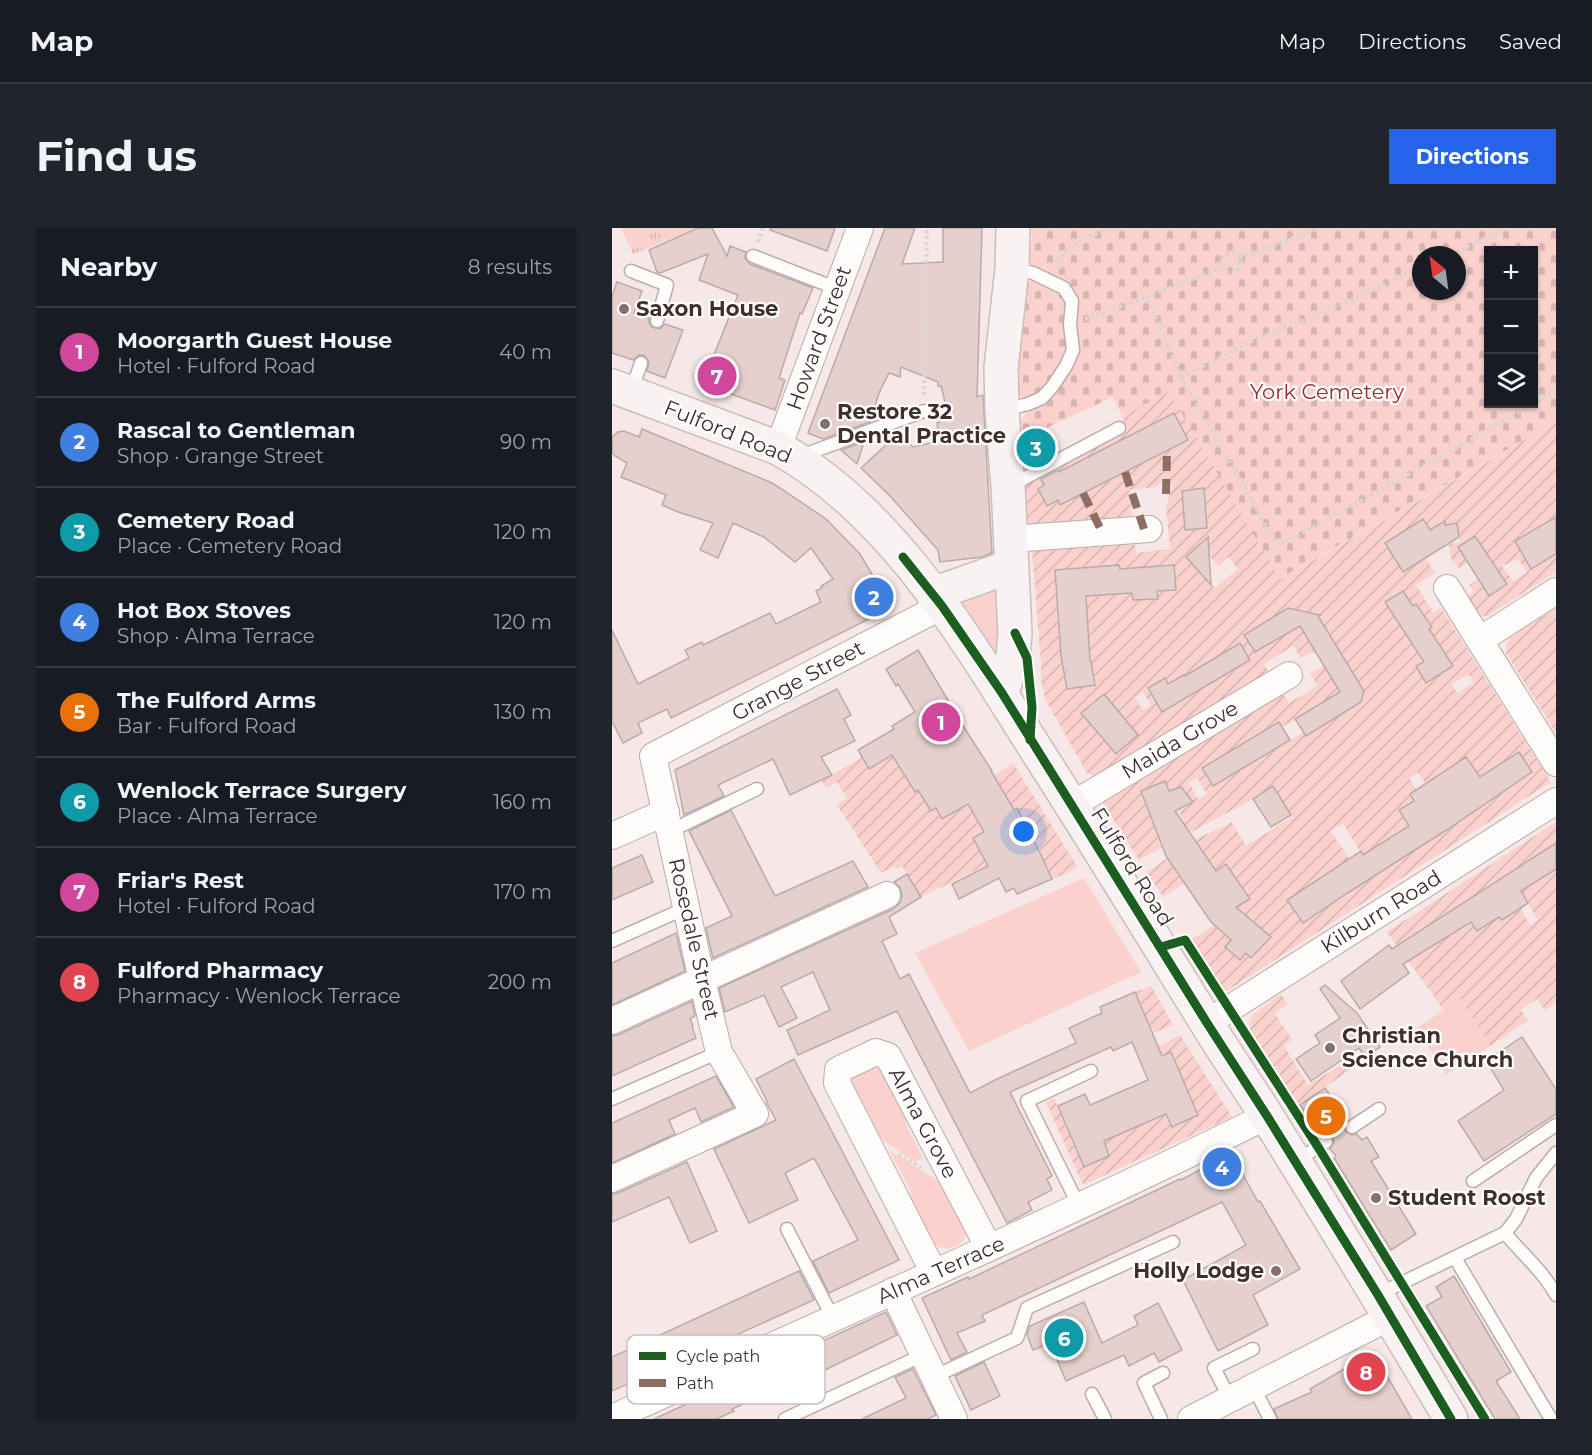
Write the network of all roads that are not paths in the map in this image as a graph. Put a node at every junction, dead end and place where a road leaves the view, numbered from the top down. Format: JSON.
{"nodes":[{"id":1,"x":860,"y":228,"type":"edge"},
{"id":2,"x":1013,"y":228,"type":"edge"},
{"id":3,"x":753,"y":256,"type":"dead end"},
{"id":4,"x":1012,"y":269,"type":"junction"},
{"id":5,"x":631,"y":271,"type":"dead end"},
{"id":6,"x":838,"y":289,"type":"junction"},
{"id":7,"x":657,"y":321,"type":"dead end"},
{"id":8,"x":628,"y":381,"type":"edge"},
{"id":9,"x":924,"y":411,"type":"road end"},
{"id":10,"x":1002,"y":411,"type":"junction"},
{"id":11,"x":1119,"y":428,"type":"dead end"},
{"id":12,"x":786,"y":453,"type":"junction"},
{"id":13,"x":1008,"y":486,"type":"junction"},
{"id":14,"x":1149,"y":529,"type":"dead end"},
{"id":15,"x":1011,"y":553,"type":"junction"},
{"id":16,"x":1448,"y":588,"type":"dead end"},
{"id":17,"x":1556,"y":591,"type":"edge"},
{"id":18,"x":938,"y":600,"type":"junction"},
{"id":19,"x":1480,"y":640,"type":"junction"},
{"id":20,"x":1289,"y":675,"type":"dead end"},
{"id":21,"x":1002,"y":693,"type":"junction"},
{"id":22,"x":653,"y":756,"type":"joint"},
{"id":23,"x":1556,"y":763,"type":"edge"},
{"id":24,"x":757,"y":789,"type":"dead end"},
{"id":25,"x":1556,"y":801,"type":"edge"},
{"id":26,"x":1072,"y":806,"type":"junction"},
{"id":27,"x":668,"y":822,"type":"junction"},
{"id":28,"x":612,"y":836,"type":"edge"},
{"id":29,"x":887,"y":895,"type":"dead end"},
{"id":30,"x":686,"y":908,"type":"junction"},
{"id":31,"x":612,"y":941,"type":"edge"},
{"id":32,"x":702,"y":980,"type":"junction"},
{"id":33,"x":612,"y":1020,"type":"edge"},
{"id":34,"x":1207,"y":1023,"type":"junction"},
{"id":35,"x":719,"y":1052,"type":"junction"},
{"id":36,"x":1091,"y":1071,"type":"dead end"},
{"id":37,"x":612,"y":1099,"type":"edge"},
{"id":38,"x":1379,"y":1109,"type":"dead end"},
{"id":39,"x":1267,"y":1116,"type":"junction"},
{"id":40,"x":1556,"y":1125,"type":"edge"},
{"id":41,"x":1352,"y":1126,"type":"dead end"},
{"id":42,"x":1326,"y":1142,"type":"dead end"},
{"id":43,"x":1556,"y":1153,"type":"edge"},
{"id":44,"x":1294,"y":1161,"type":"junction"},
{"id":45,"x":612,"y":1179,"type":"edge"},
{"id":46,"x":1473,"y":1181,"type":"dead end"},
{"id":47,"x":1079,"y":1206,"type":"junction"},
{"id":48,"x":788,"y":1229,"type":"dead end"},
{"id":49,"x":1505,"y":1233,"type":"junction"},
{"id":50,"x":1173,"y":1242,"type":"dead end"},
{"id":51,"x":989,"y":1248,"type":"junction"},
{"id":52,"x":1455,"y":1258,"type":"junction"},
{"id":53,"x":934,"y":1273,"type":"junction"},
{"id":54,"x":893,"y":1291,"type":"junction"},
{"id":55,"x":1556,"y":1295,"type":"edge"},
{"id":56,"x":1384,"y":1306,"type":"junction"},
{"id":57,"x":833,"y":1318,"type":"junction"},
{"id":58,"x":795,"y":1335,"type":"edge"},
{"id":59,"x":1253,"y":1349,"type":"dead end"},
{"id":60,"x":928,"y":1366,"type":"junction"},
{"id":61,"x":1163,"y":1373,"type":"dead end"},
{"id":62,"x":1254,"y":1388,"type":"junction"},
{"id":63,"x":1092,"y":1394,"type":"dead end"},
{"id":64,"x":1230,"y":1400,"type":"junction"},
{"id":65,"x":643,"y":1404,"type":"edge"},
{"id":66,"x":612,"y":1418,"type":"edge"},
{"id":67,"x":785,"y":1419,"type":"edge"},
{"id":68,"x":954,"y":1419,"type":"edge"},
{"id":69,"x":1105,"y":1419,"type":"edge"},
{"id":70,"x":1161,"y":1419,"type":"edge"},
{"id":71,"x":1191,"y":1419,"type":"edge"},
{"id":72,"x":1270,"y":1419,"type":"edge"},
{"id":73,"x":1451,"y":1419,"type":"edge"},
{"id":74,"x":1551,"y":1419,"type":"edge"}],
"edges":[{"from":1,"to":6,"type":"street","name":"Howard Street"},
{"from":2,"to":4,"type":"main road"},
{"from":3,"to":6,"type":"lane"},
{"from":4,"to":10,"type":"main road"},
{"from":4,"to":10,"type":"lane"},
{"from":5,"to":7,"type":"lane"},
{"from":6,"to":12,"type":"street","name":"Howard Street"},
{"from":8,"to":12,"type":"main road","name":"Fulford Road"},
{"from":9,"to":12,"type":"lane"},
{"from":10,"to":13,"type":"main road"},
{"from":11,"to":13,"type":"lane"},
{"from":12,"to":18,"type":"main road","name":"Fulford Road"},
{"from":13,"to":15,"type":"main road"},
{"from":14,"to":15,"type":"street"},
{"from":15,"to":18,"type":"main road"},
{"from":15,"to":21,"type":"main road"},
{"from":16,"to":19,"type":"street"},
{"from":17,"to":19,"type":"street"},
{"from":18,"to":21,"type":"main road","name":"Fulford Road"},
{"from":18,"to":22,"type":"street","name":"Grange Street"},
{"from":19,"to":23,"type":"street"},
{"from":20,"to":26,"type":"street","name":"Maida Grove"},
{"from":21,"to":26,"type":"main road","name":"Fulford Road"},
{"from":22,"to":27,"type":"street","name":"Rosedale Street"},
{"from":24,"to":27,"type":"lane"},
{"from":25,"to":34,"type":"street","name":"Kilburn Road"},
{"from":26,"to":34,"type":"main road","name":"Fulford Road"},
{"from":27,"to":28,"type":"street"},
{"from":27,"to":30,"type":"street","name":"Rosedale Street"},
{"from":29,"to":32,"type":"street"},
{"from":30,"to":31,"type":"lane"},
{"from":30,"to":32,"type":"street","name":"Rosedale Street"},
{"from":32,"to":33,"type":"street"},
{"from":32,"to":35,"type":"street","name":"Rosedale Street"},
{"from":34,"to":39,"type":"main road","name":"Fulford Road"},
{"from":35,"to":37,"type":"lane"},
{"from":35,"to":45,"type":"street","name":"Rosedale Street"},
{"from":36,"to":47,"type":"lane"},
{"from":38,"to":41,"type":"lane"},
{"from":39,"to":44,"type":"main road","name":"Fulford Road"},
{"from":39,"to":47,"type":"street","name":"Alma Terrace"},
{"from":40,"to":46,"type":"lane"},
{"from":42,"to":44,"type":"lane"},
{"from":43,"to":49,"type":"lane"},
{"from":44,"to":56,"type":"main road","name":"Fulford Road"},
{"from":47,"to":51,"type":"street","name":"Alma Terrace"},
{"from":48,"to":57,"type":"lane"},
{"from":49,"to":52,"type":"lane"},
{"from":49,"to":55,"type":"lane"},
{"from":50,"to":60,"type":"lane"},
{"from":51,"to":53,"type":"street","name":"Alma Terrace"},
{"from":51,"to":53,"type":"street","name":"Alma Grove"},
{"from":52,"to":56,"type":"lane"},
{"from":52,"to":74,"type":"lane"},
{"from":53,"to":54,"type":"street","name":"Alma Terrace"},
{"from":54,"to":57,"type":"street","name":"Alma Terrace"},
{"from":54,"to":60,"type":"street"},
{"from":56,"to":62,"type":"street"},
{"from":56,"to":73,"type":"main road","name":"Fulford Road"},
{"from":57,"to":58,"type":"street","name":"Alma Terrace"},
{"from":59,"to":64,"type":"lane"},
{"from":60,"to":67,"type":"lane"},
{"from":60,"to":68,"type":"street"},
{"from":61,"to":70,"type":"lane"},
{"from":62,"to":64,"type":"street"},
{"from":62,"to":72,"type":"lane"},
{"from":63,"to":69,"type":"lane"},
{"from":64,"to":71,"type":"street"},
{"from":65,"to":66,"type":"street","name":"Alma Terrace"}]}
